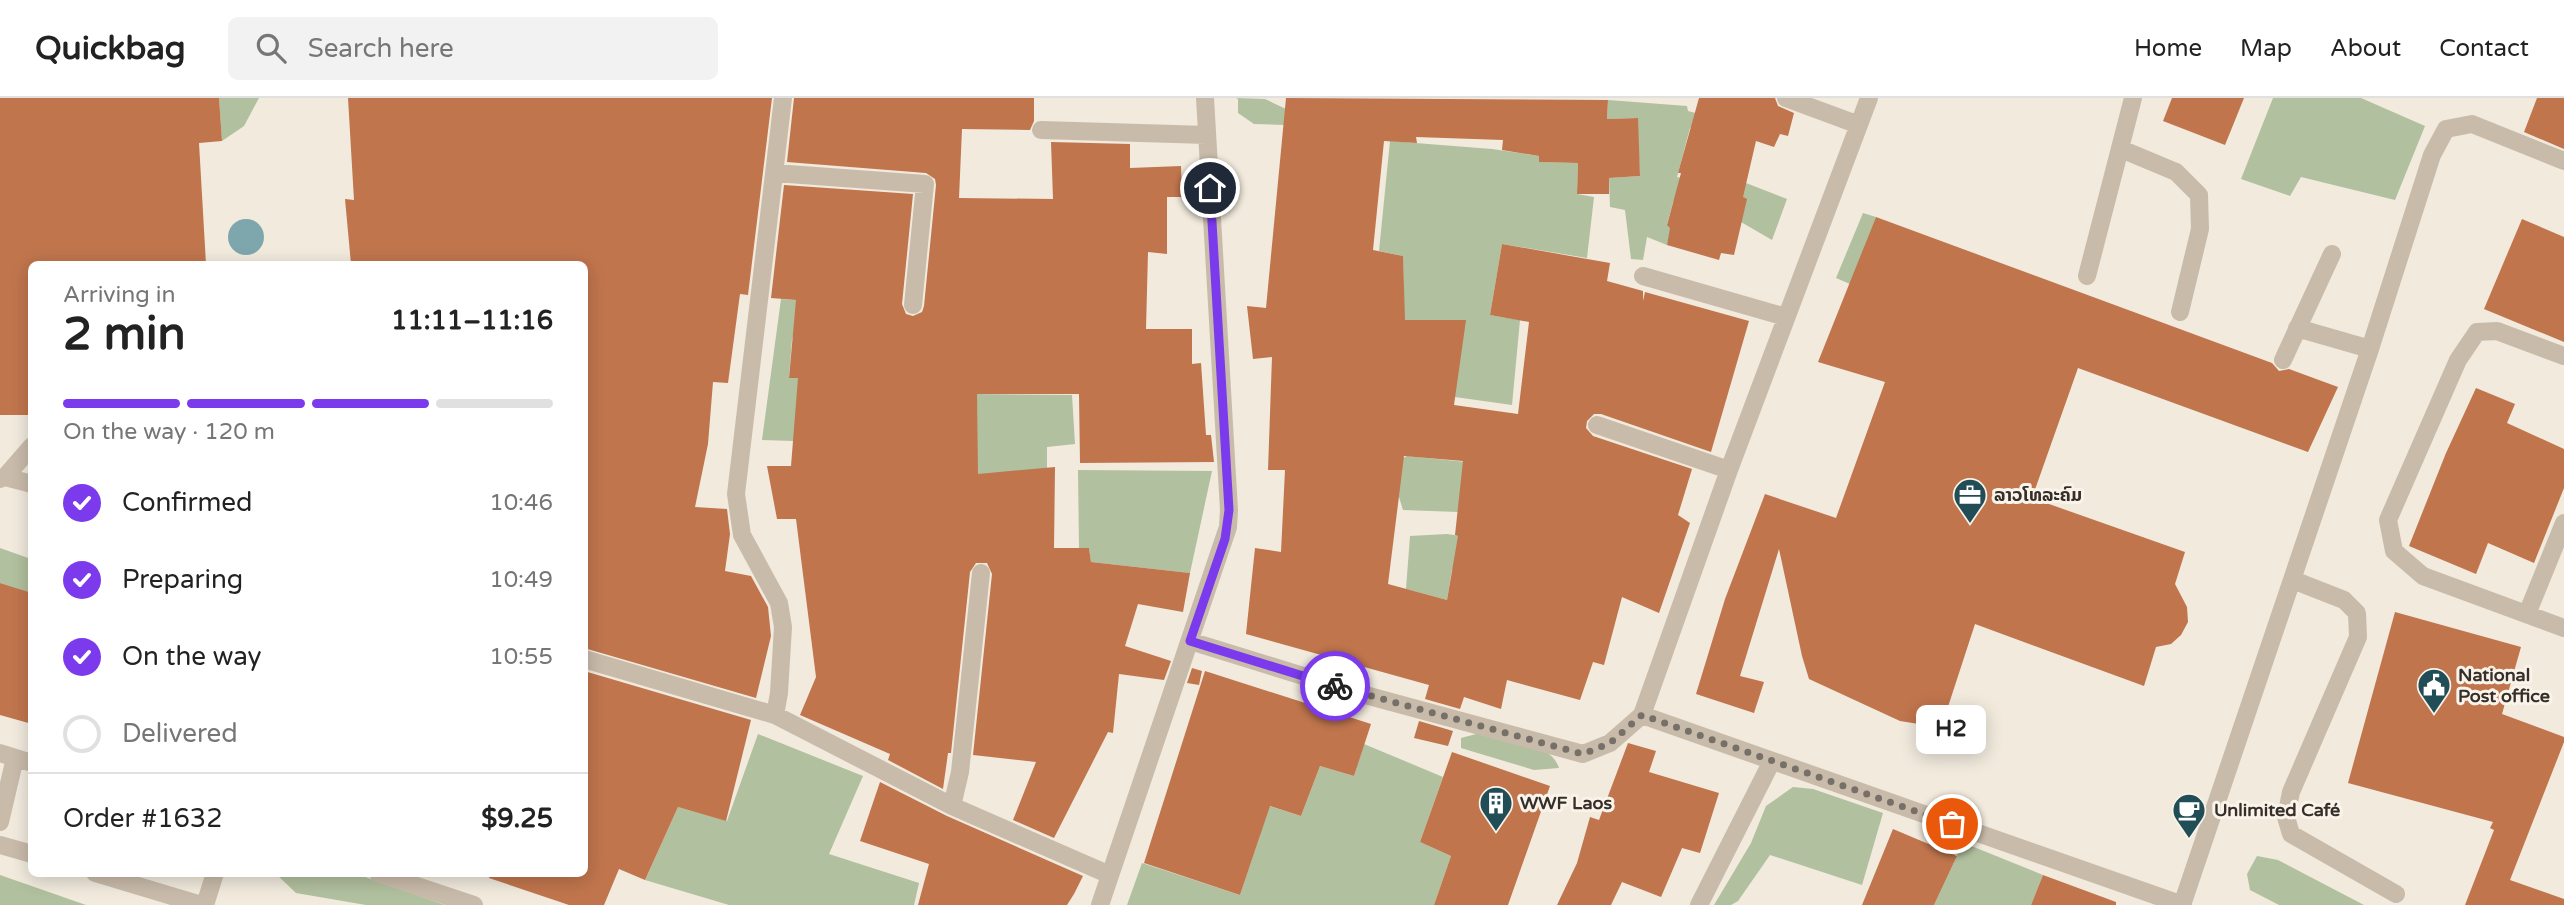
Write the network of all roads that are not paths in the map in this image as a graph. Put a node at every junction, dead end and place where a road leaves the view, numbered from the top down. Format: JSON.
{"nodes":[{"id":1,"x":783,"y":98,"type":"edge"},
{"id":2,"x":1205,"y":98,"type":"edge"},
{"id":3,"x":1786,"y":98,"type":"edge"},
{"id":4,"x":1869,"y":98,"type":"edge"},
{"id":5,"x":2133,"y":98,"type":"edge"},
{"id":6,"x":1859,"y":125,"type":"junction"},
{"id":7,"x":1041,"y":131,"type":"dead end"},
{"id":8,"x":1207,"y":135,"type":"junction"},
{"id":9,"x":2121,"y":149,"type":"junction"},
{"id":10,"x":2564,"y":160,"type":"edge"},
{"id":11,"x":775,"y":173,"type":"junction"},
{"id":12,"x":2332,"y":254,"type":"dead end"},
{"id":13,"x":1643,"y":276,"type":"dead end"},
{"id":14,"x":2087,"y":276,"type":"dead end"},
{"id":15,"x":913,"y":305,"type":"dead end"},
{"id":16,"x":2180,"y":312,"type":"dead end"},
{"id":17,"x":1786,"y":317,"type":"junction"},
{"id":18,"x":2297,"y":328,"type":"junction"},
{"id":19,"x":2370,"y":349,"type":"junction"},
{"id":20,"x":2564,"y":356,"type":"edge"},
{"id":21,"x":2283,"y":360,"type":"dead end"},
{"id":22,"x":1597,"y":425,"type":"dead end"},
{"id":23,"x":28,"y":450,"type":"edge"},
{"id":24,"x":1729,"y":470,"type":"junction"},
{"id":25,"x":2,"y":478,"type":"edge"},
{"id":26,"x":28,"y":483,"type":"edge"},
{"id":27,"x":2564,"y":523,"type":"edge"},
{"id":28,"x":981,"y":573,"type":"dead end"},
{"id":29,"x":2292,"y":580,"type":"junction"},
{"id":30,"x":2527,"y":614,"type":"junction"},
{"id":31,"x":2564,"y":628,"type":"edge"},
{"id":32,"x":1190,"y":641,"type":"junction"},
{"id":33,"x":588,"y":660,"type":"edge"},
{"id":34,"x":775,"y":715,"type":"junction"},
{"id":35,"x":1642,"y":715,"type":"junction"},
{"id":36,"x":16,"y":758,"type":"edge"},
{"id":37,"x":1772,"y":761,"type":"junction"},
{"id":38,"x":952,"y":806,"type":"junction"},
{"id":39,"x":0,"y":822,"type":"edge"},
{"id":40,"x":0,"y":845,"type":"edge"},
{"id":41,"x":28,"y":853,"type":"edge"},
{"id":42,"x":1110,"y":875,"type":"junction"},
{"id":43,"x":109,"y":877,"type":"edge"},
{"id":44,"x":214,"y":877,"type":"edge"},
{"id":45,"x":390,"y":877,"type":"edge"},
{"id":46,"x":2396,"y":894,"type":"dead end"},
{"id":47,"x":204,"y":905,"type":"edge"},
{"id":48,"x":474,"y":905,"type":"edge"},
{"id":49,"x":1100,"y":905,"type":"edge"},
{"id":50,"x":1699,"y":905,"type":"edge"},
{"id":51,"x":2183,"y":905,"type":"edge"}],
"edges":[{"from":1,"to":11,"type":"street"},
{"from":2,"to":8,"type":"street"},
{"from":3,"to":6,"type":"street"},
{"from":4,"to":6,"type":"street"},
{"from":5,"to":9,"type":"street"},
{"from":6,"to":17,"type":"street"},
{"from":7,"to":8,"type":"street"},
{"from":8,"to":32,"type":"street"},
{"from":9,"to":14,"type":"street"},
{"from":9,"to":16,"type":"street"},
{"from":10,"to":19,"type":"street"},
{"from":11,"to":15,"type":"street"},
{"from":11,"to":34,"type":"street"},
{"from":12,"to":18,"type":"street"},
{"from":13,"to":17,"type":"street"},
{"from":17,"to":24,"type":"street"},
{"from":18,"to":19,"type":"street"},
{"from":18,"to":21,"type":"street"},
{"from":19,"to":29,"type":"street"},
{"from":20,"to":30,"type":"street"},
{"from":22,"to":24,"type":"street"},
{"from":23,"to":25,"type":"street"},
{"from":24,"to":35,"type":"street"},
{"from":25,"to":26,"type":"street"},
{"from":27,"to":30,"type":"street"},
{"from":28,"to":38,"type":"street"},
{"from":29,"to":46,"type":"street"},
{"from":29,"to":51,"type":"street"},
{"from":30,"to":31,"type":"street"},
{"from":32,"to":35,"type":"street"},
{"from":32,"to":42,"type":"street"},
{"from":33,"to":34,"type":"street"},
{"from":34,"to":38,"type":"street"},
{"from":35,"to":37,"type":"street"},
{"from":36,"to":39,"type":"street"},
{"from":37,"to":50,"type":"street"},
{"from":37,"to":51,"type":"street"},
{"from":38,"to":42,"type":"street"},
{"from":40,"to":41,"type":"street"},
{"from":42,"to":49,"type":"street"},
{"from":43,"to":47,"type":"street"},
{"from":44,"to":47,"type":"street"},
{"from":45,"to":48,"type":"street"}]}
